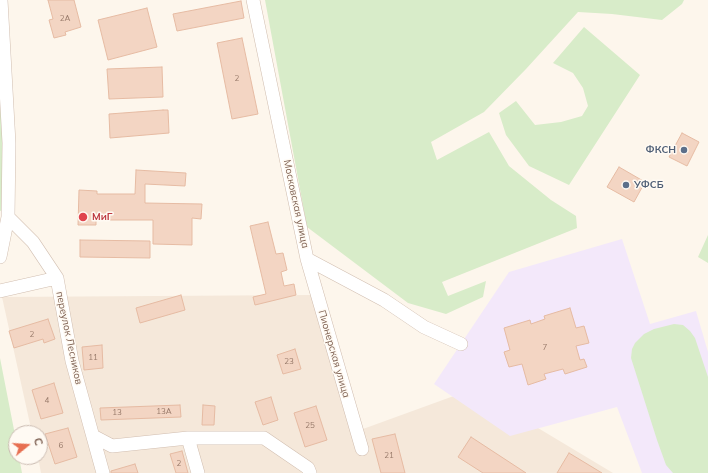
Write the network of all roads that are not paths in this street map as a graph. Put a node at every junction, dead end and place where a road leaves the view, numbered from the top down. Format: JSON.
{"nodes":[{"id":1,"x":1,"y":0,"type":"edge"},
{"id":2,"x":252,"y":0,"type":"edge"},
{"id":3,"x":8,"y":217,"type":"junction"},
{"id":4,"x":0,"y":257,"type":"edge"},
{"id":5,"x":307,"y":259,"type":"junction"},
{"id":6,"x":57,"y":278,"type":"junction"},
{"id":7,"x":0,"y":291,"type":"edge"},
{"id":8,"x":461,"y":344,"type":"dead end"},
{"id":9,"x":93,"y":436,"type":"junction"},
{"id":10,"x":188,"y":438,"type":"junction"},
{"id":11,"x":362,"y":449,"type":"dead end"},
{"id":12,"x":309,"y":471,"type":"edge"},
{"id":13,"x":102,"y":473,"type":"edge"},
{"id":14,"x":198,"y":473,"type":"edge"}],
"edges":[{"from":1,"to":3,"type":"street"},
{"from":2,"to":5,"type":"street","name":"Московская улица"},
{"from":3,"to":4,"type":"street"},
{"from":3,"to":6,"type":"street","name":"переулок Лесников"},
{"from":5,"to":8,"type":"street","name":"Московская улица"},
{"from":5,"to":11,"type":"street","name":"Пионерская улица"},
{"from":6,"to":7,"type":"street"},
{"from":6,"to":9,"type":"street","name":"переулок Лесников"},
{"from":9,"to":10,"type":"street"},
{"from":9,"to":13,"type":"street","name":"переулок Лесников"},
{"from":10,"to":12,"type":"street"},
{"from":10,"to":14,"type":"street"}]}
